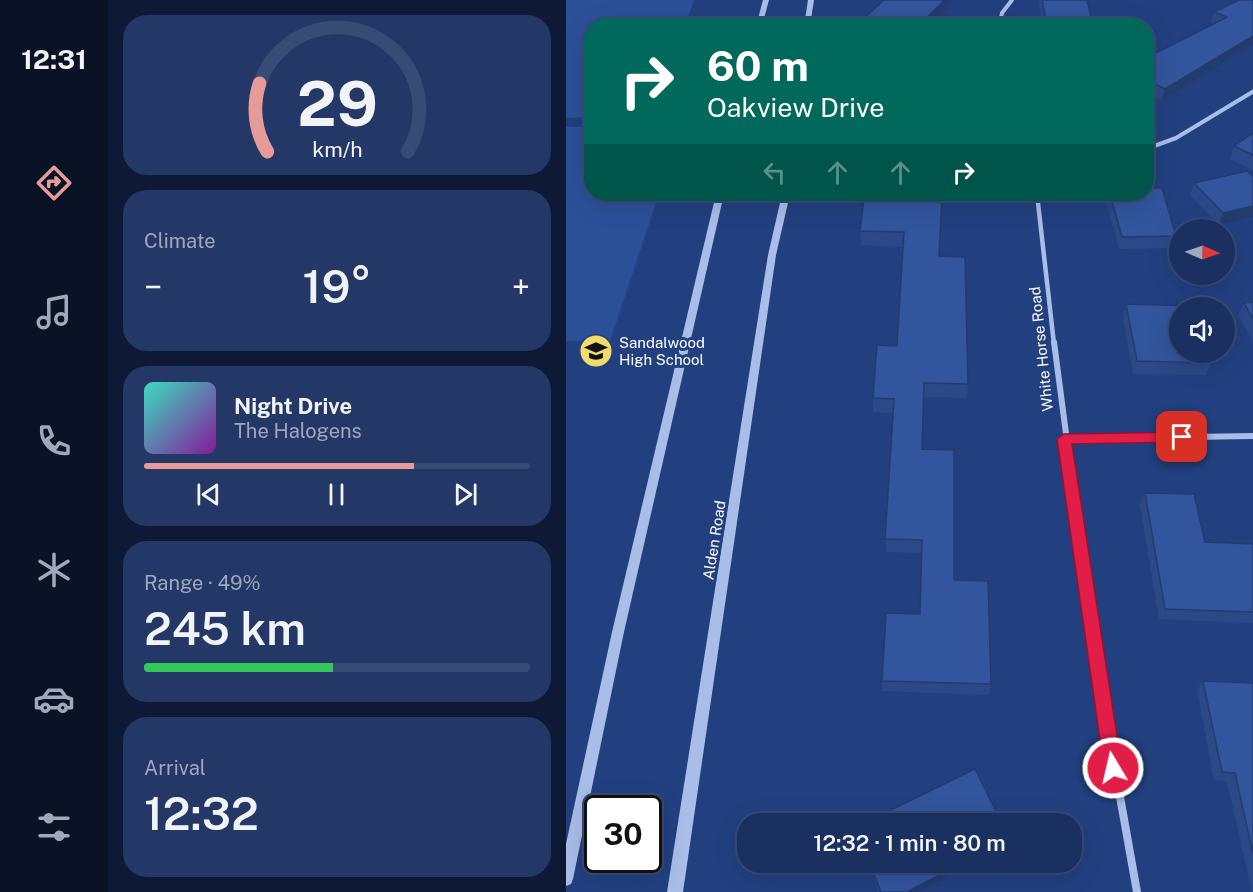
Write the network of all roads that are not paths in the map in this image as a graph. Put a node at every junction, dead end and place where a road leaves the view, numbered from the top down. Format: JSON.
{"nodes":[{"id":1,"x":766,"y":0,"type":"edge"},
{"id":2,"x":811,"y":0,"type":"edge"},
{"id":3,"x":1012,"y":0,"type":"edge"},
{"id":4,"x":761,"y":18,"type":"edge"},
{"id":5,"x":808,"y":18,"type":"edge"},
{"id":6,"x":1001,"y":18,"type":"edge"},
{"id":7,"x":1253,"y":91,"type":"edge"},
{"id":8,"x":1154,"y":146,"type":"edge"},
{"id":9,"x":718,"y":201,"type":"edge"},
{"id":10,"x":784,"y":201,"type":"edge"},
{"id":11,"x":1038,"y":201,"type":"edge"},
{"id":12,"x":1253,"y":436,"type":"edge"},
{"id":13,"x":1064,"y":439,"type":"junction"},
{"id":14,"x":566,"y":879,"type":"edge"},
{"id":15,"x":675,"y":892,"type":"edge"},
{"id":16,"x":1137,"y":892,"type":"edge"}],
"edges":[{"from":1,"to":4,"type":"street"},
{"from":2,"to":5,"type":"street"},
{"from":3,"to":6,"type":"street"},
{"from":7,"to":8,"type":"street"},
{"from":9,"to":14,"type":"street"},
{"from":10,"to":15,"type":"street","name":"Alden Road"},
{"from":11,"to":13,"type":"street","name":"White Horse Road"},
{"from":12,"to":13,"type":"street"},
{"from":13,"to":16,"type":"street","name":"White Horse Road"}]}
